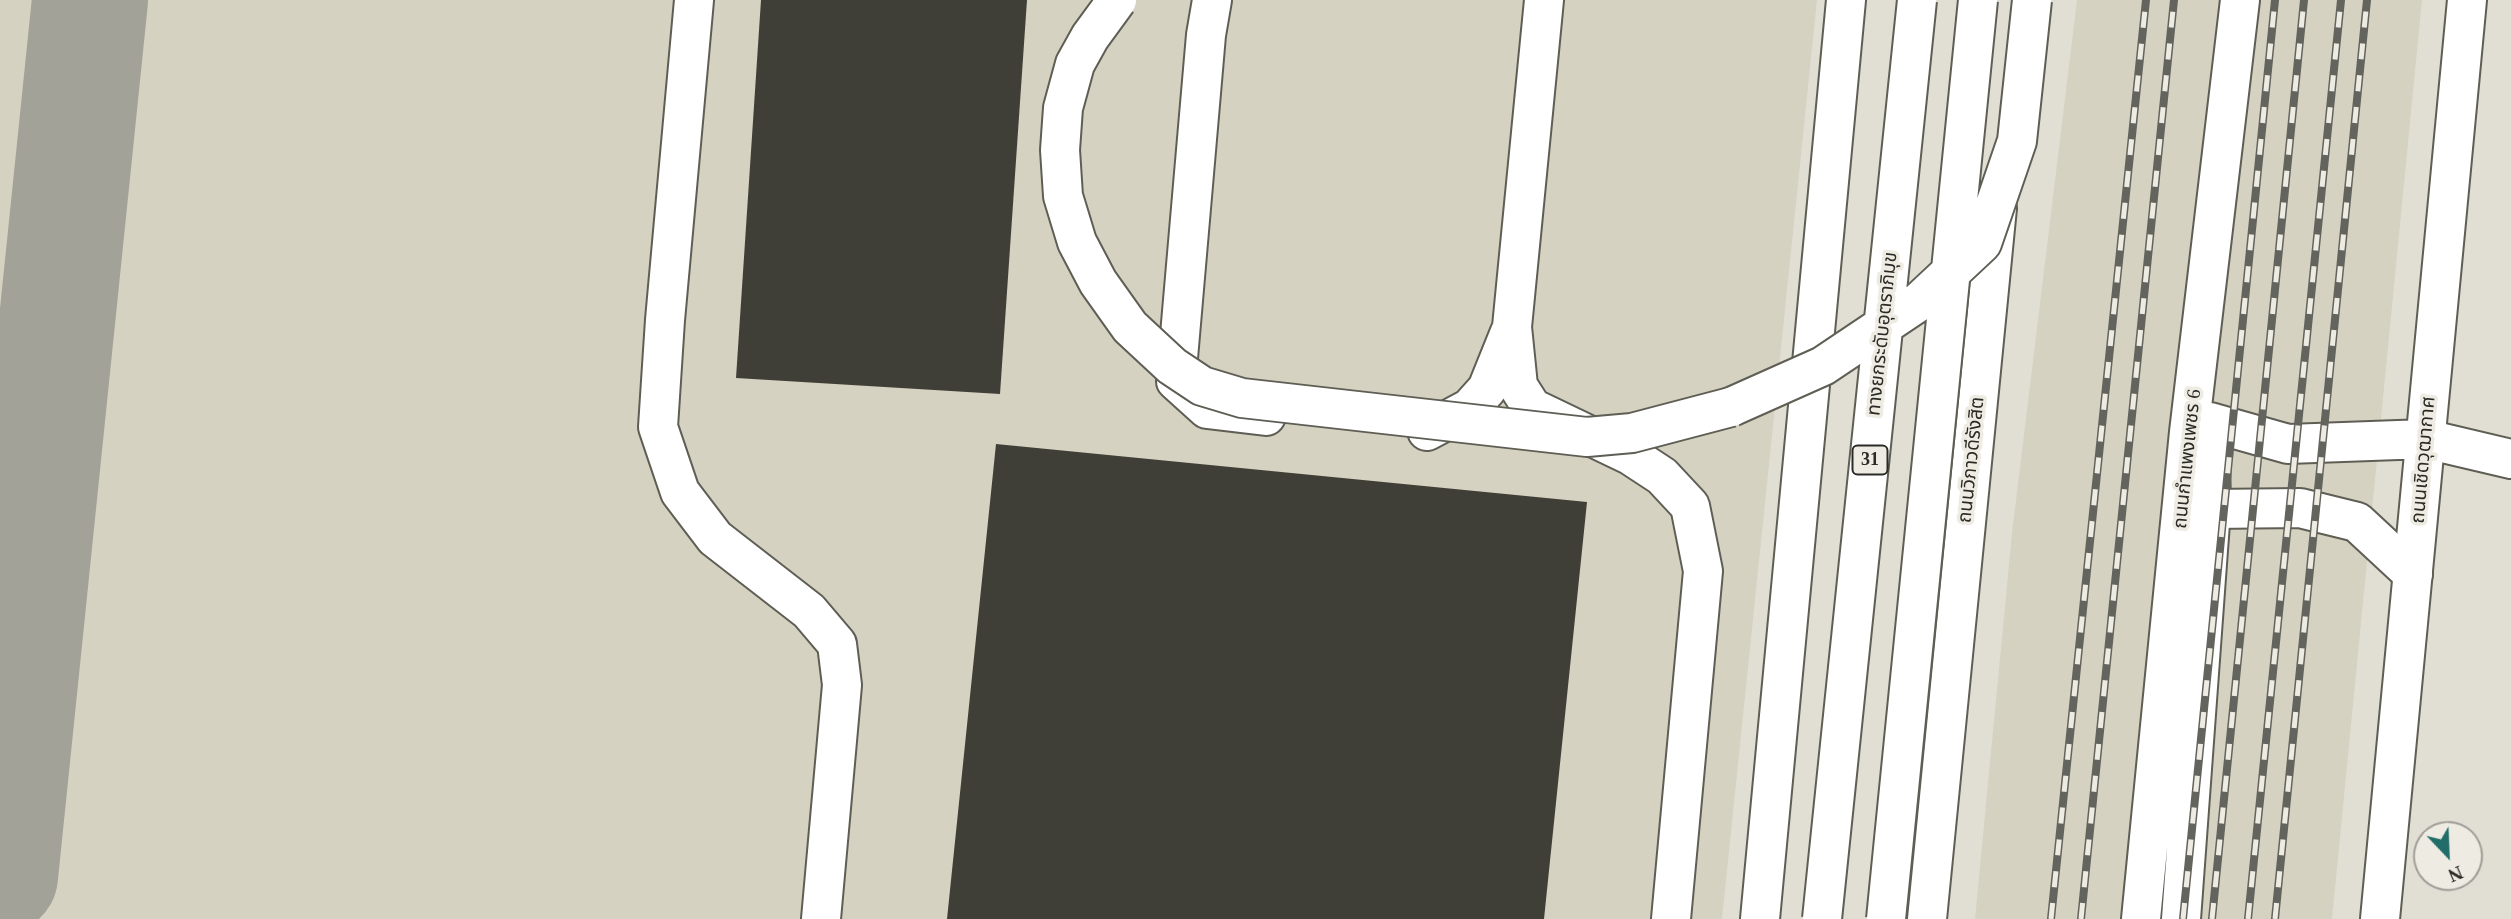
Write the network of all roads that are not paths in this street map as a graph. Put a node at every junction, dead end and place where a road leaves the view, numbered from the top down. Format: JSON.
{"nodes":[{"id":1,"x":694,"y":0,"type":"edge"},
{"id":2,"x":1117,"y":0,"type":"edge"},
{"id":3,"x":1183,"y":0,"type":"edge"},
{"id":4,"x":1544,"y":0,"type":"edge"},
{"id":5,"x":1846,"y":0,"type":"edge"},
{"id":6,"x":1917,"y":0,"type":"edge"},
{"id":7,"x":1978,"y":0,"type":"edge"},
{"id":8,"x":2018,"y":0,"type":"edge"},
{"id":9,"x":2032,"y":0,"type":"edge"},
{"id":10,"x":2240,"y":0,"type":"edge"},
{"id":11,"x":2263,"y":0,"type":"edge"},
{"id":12,"x":2467,"y":0,"type":"edge"},
{"id":13,"x":1209,"y":18,"type":"edge"},
{"id":14,"x":1512,"y":327,"type":"junction"},
{"id":15,"x":2210,"y":422,"type":"junction"},
{"id":16,"x":2426,"y":439,"type":"junction"},
{"id":17,"x":2505,"y":459,"type":"edge"},
{"id":18,"x":2211,"y":509,"type":"junction"},
{"id":19,"x":2413,"y":574,"type":"junction"},
{"id":20,"x":821,"y":919,"type":"edge"},
{"id":21,"x":1671,"y":919,"type":"edge"},
{"id":22,"x":1760,"y":919,"type":"edge"},
{"id":23,"x":1822,"y":919,"type":"edge"},
{"id":24,"x":1886,"y":919,"type":"edge"},
{"id":25,"x":1927,"y":919,"type":"edge"},
{"id":26,"x":2141,"y":919,"type":"edge"},
{"id":27,"x":2181,"y":919,"type":"edge"},
{"id":28,"x":2380,"y":919,"type":"edge"}],
"edges":[{"from":1,"to":20,"type":"main road"},
{"from":2,"to":9,"type":"main road","bridge":true},
{"from":3,"to":13,"type":"main road"},
{"from":4,"to":14,"type":"main road"},
{"from":5,"to":22,"type":"main road"},
{"from":6,"to":23,"type":"main road","name":"ทางยกระดับอุตราภิมุข","number":"31","bridge":true},
{"from":7,"to":24,"type":"main road","bridge":true},
{"from":8,"to":25,"type":"main road","name":"ถนนวิภาวดีรังสิต"},
{"from":10,"to":26,"type":"main road","name":"ถนนกำแพงเพชร 6"},
{"from":11,"to":15,"type":"main road","name":"ถนนกำแพงเพชร 6"},
{"from":12,"to":16,"type":"main road","name":"ถนนเชิดวุฒากาศ"},
{"from":13,"to":14,"type":"main road"},
{"from":14,"to":21,"type":"main road"},
{"from":15,"to":16,"type":"main road"},
{"from":15,"to":18,"type":"main road","name":"ถนนกำแพงเพชร 6"},
{"from":16,"to":17,"type":"main road"},
{"from":16,"to":19,"type":"main road","name":"ถนนเชิดวุฒากาศ"},
{"from":18,"to":19,"type":"main road"},
{"from":18,"to":27,"type":"main road","name":"ถนนกำแพงเพชร 6"},
{"from":19,"to":28,"type":"main road","name":"ถนนเชิดวุฒากาศ"}]}
